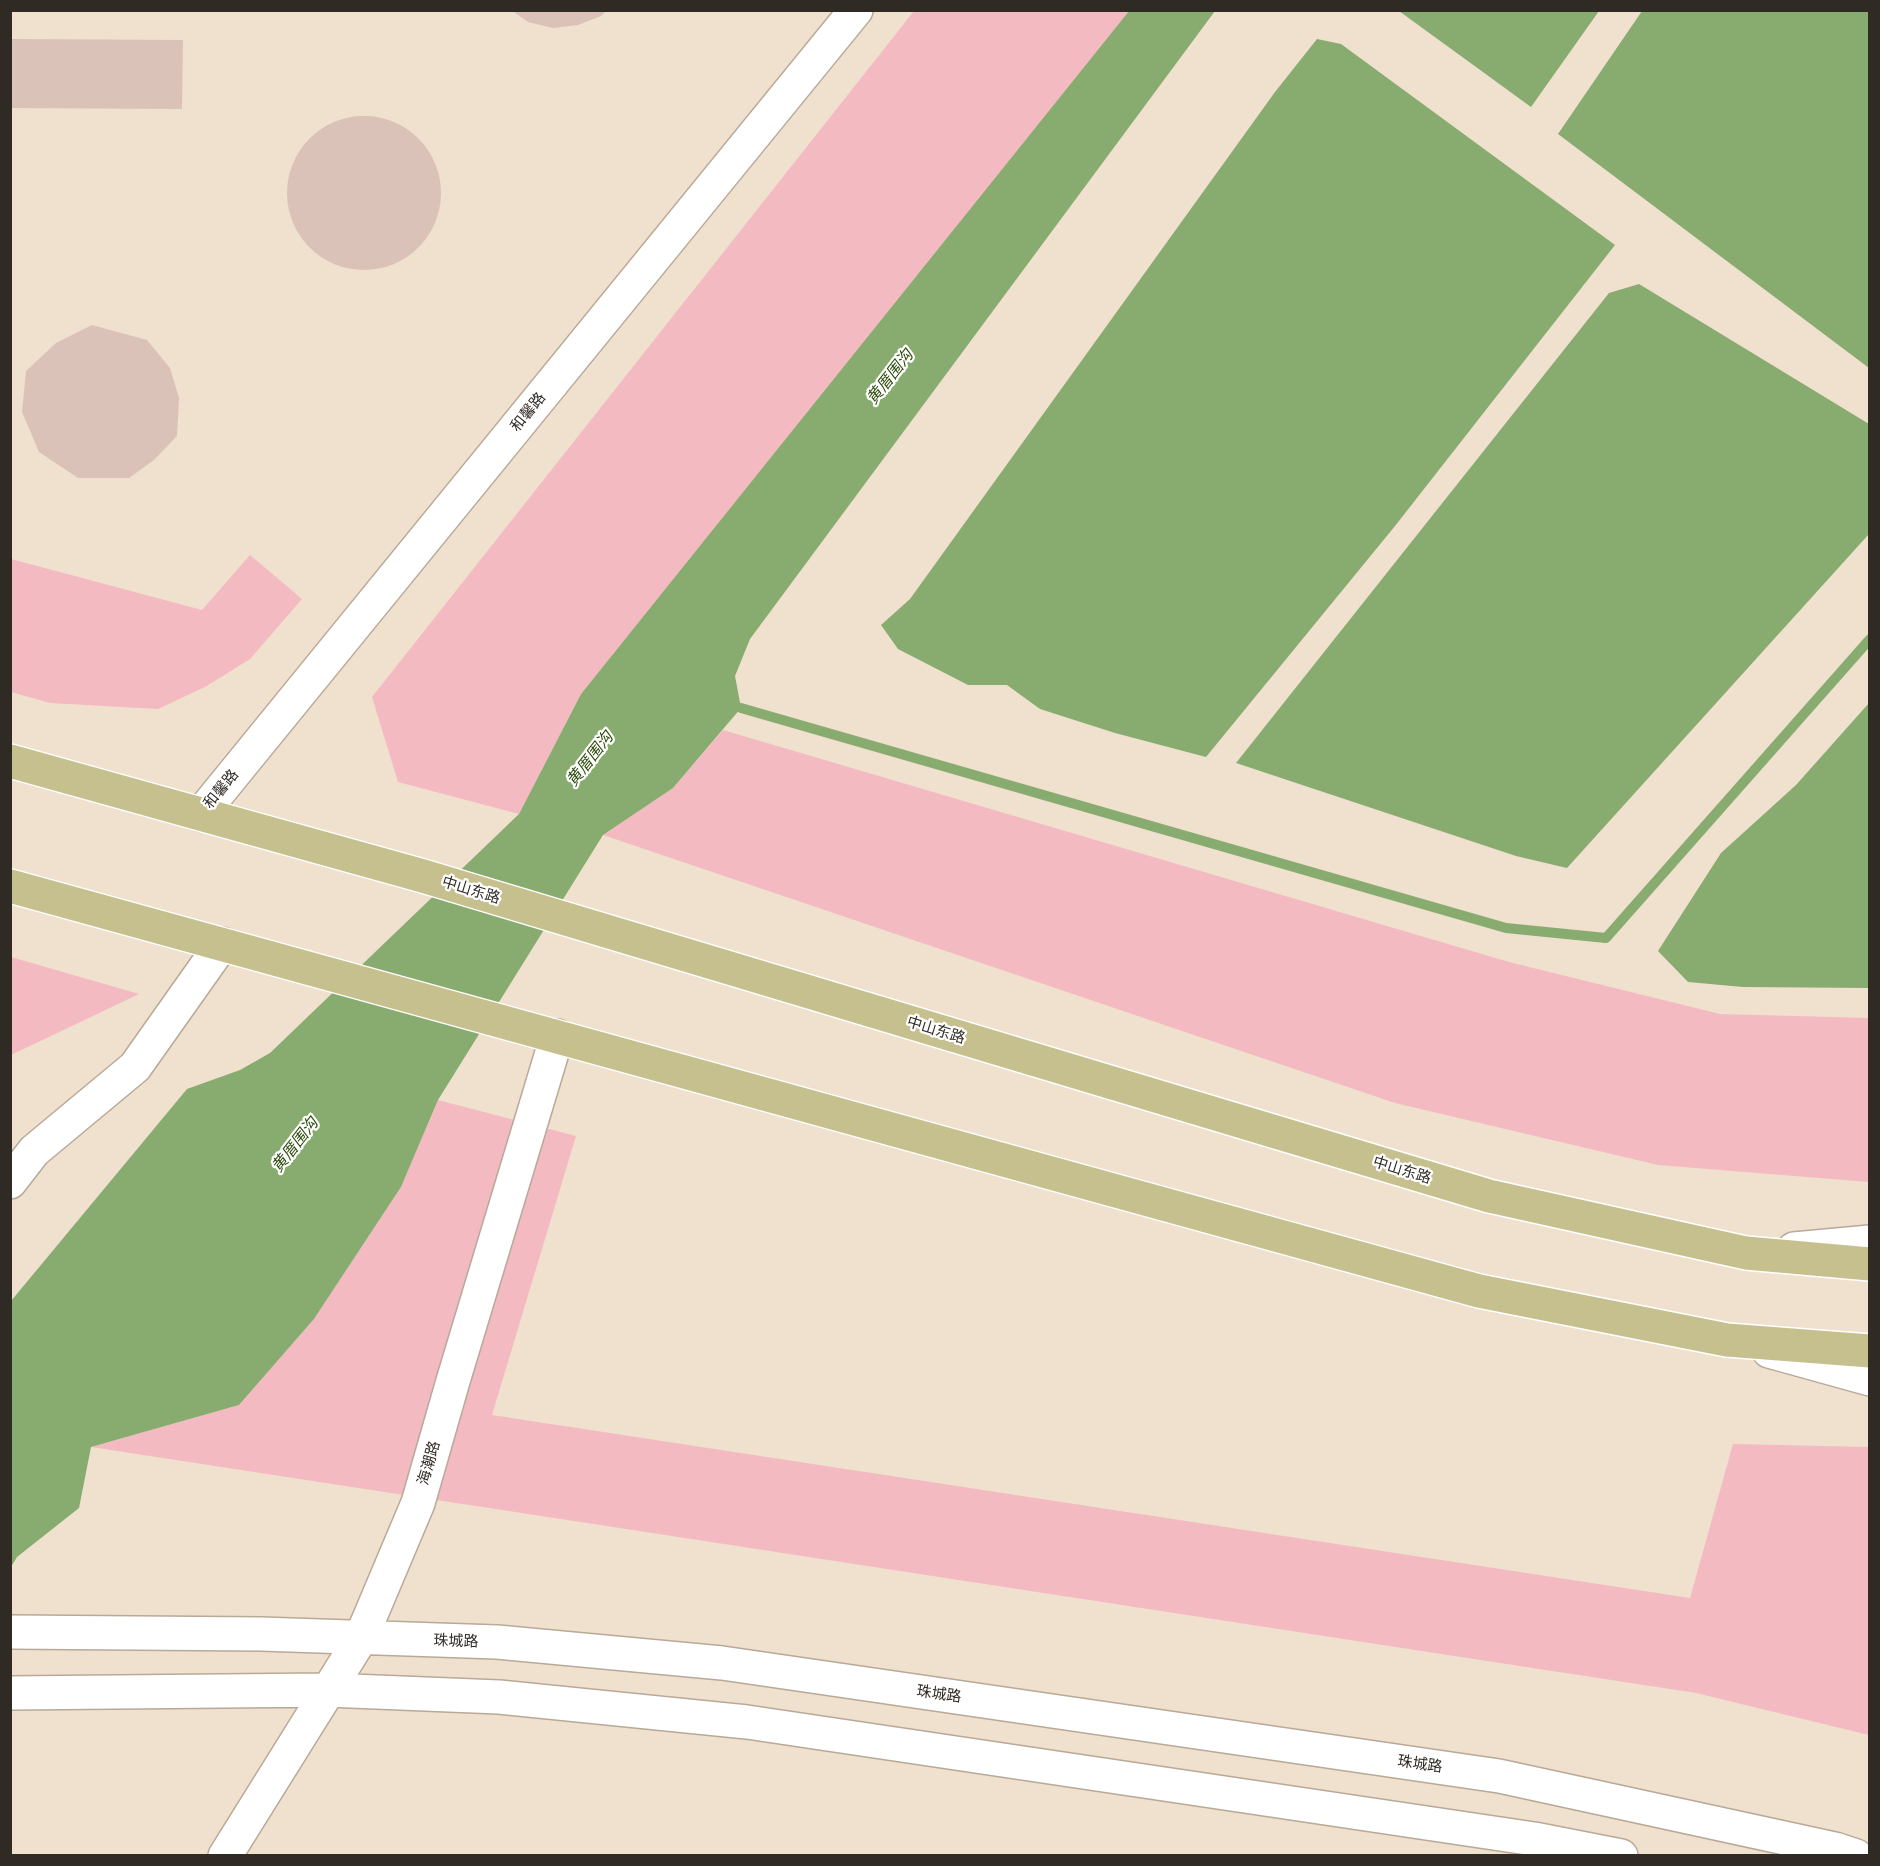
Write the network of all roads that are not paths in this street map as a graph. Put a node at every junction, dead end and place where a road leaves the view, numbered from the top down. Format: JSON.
{"nodes":[{"id":1,"x":856,"y":10,"type":"edge"},
{"id":2,"x":10,"y":761,"type":"edge"},
{"id":3,"x":201,"y":814,"type":"junction"},
{"id":4,"x":10,"y":886,"type":"edge"},
{"id":5,"x":222,"y":944,"type":"junction"},
{"id":6,"x":557,"y":1036,"type":"junction"},
{"id":7,"x":10,"y":1182,"type":"edge"},
{"id":8,"x":1869,"y":1242,"type":"edge"},
{"id":9,"x":1746,"y":1254,"type":"junction"},
{"id":10,"x":1869,"y":1264,"type":"edge"},
{"id":11,"x":1727,"y":1340,"type":"junction"},
{"id":12,"x":1869,"y":1351,"type":"edge"},
{"id":13,"x":1869,"y":1379,"type":"edge"},
{"id":14,"x":10,"y":1632,"type":"edge"},
{"id":15,"x":361,"y":1638,"type":"junction"},
{"id":16,"x":327,"y":1690,"type":"junction"},
{"id":17,"x":10,"y":1693,"type":"edge"},
{"id":18,"x":225,"y":1856,"type":"edge"},
{"id":19,"x":1621,"y":1856,"type":"edge"},
{"id":20,"x":1856,"y":1856,"type":"edge"}],
"edges":[{"from":1,"to":3,"type":"street","name":"和馨路"},
{"from":2,"to":3,"type":"main road","name":"中山东路"},
{"from":3,"to":9,"type":"main road","name":"中山东路"},
{"from":4,"to":5,"type":"main road"},
{"from":5,"to":6,"type":"main road"},
{"from":5,"to":7,"type":"street"},
{"from":6,"to":11,"type":"main road"},
{"from":6,"to":15,"type":"street","name":"海潮路"},
{"from":8,"to":9,"type":"street"},
{"from":9,"to":10,"type":"main road","name":"中山东路"},
{"from":11,"to":12,"type":"main road"},
{"from":11,"to":13,"type":"street"},
{"from":14,"to":15,"type":"street","name":"珠城路"},
{"from":15,"to":16,"type":"street","name":"海潮路"},
{"from":15,"to":20,"type":"street","name":"珠城路"},
{"from":16,"to":17,"type":"street"},
{"from":16,"to":18,"type":"street","name":"海潮路"},
{"from":16,"to":19,"type":"street"}]}
